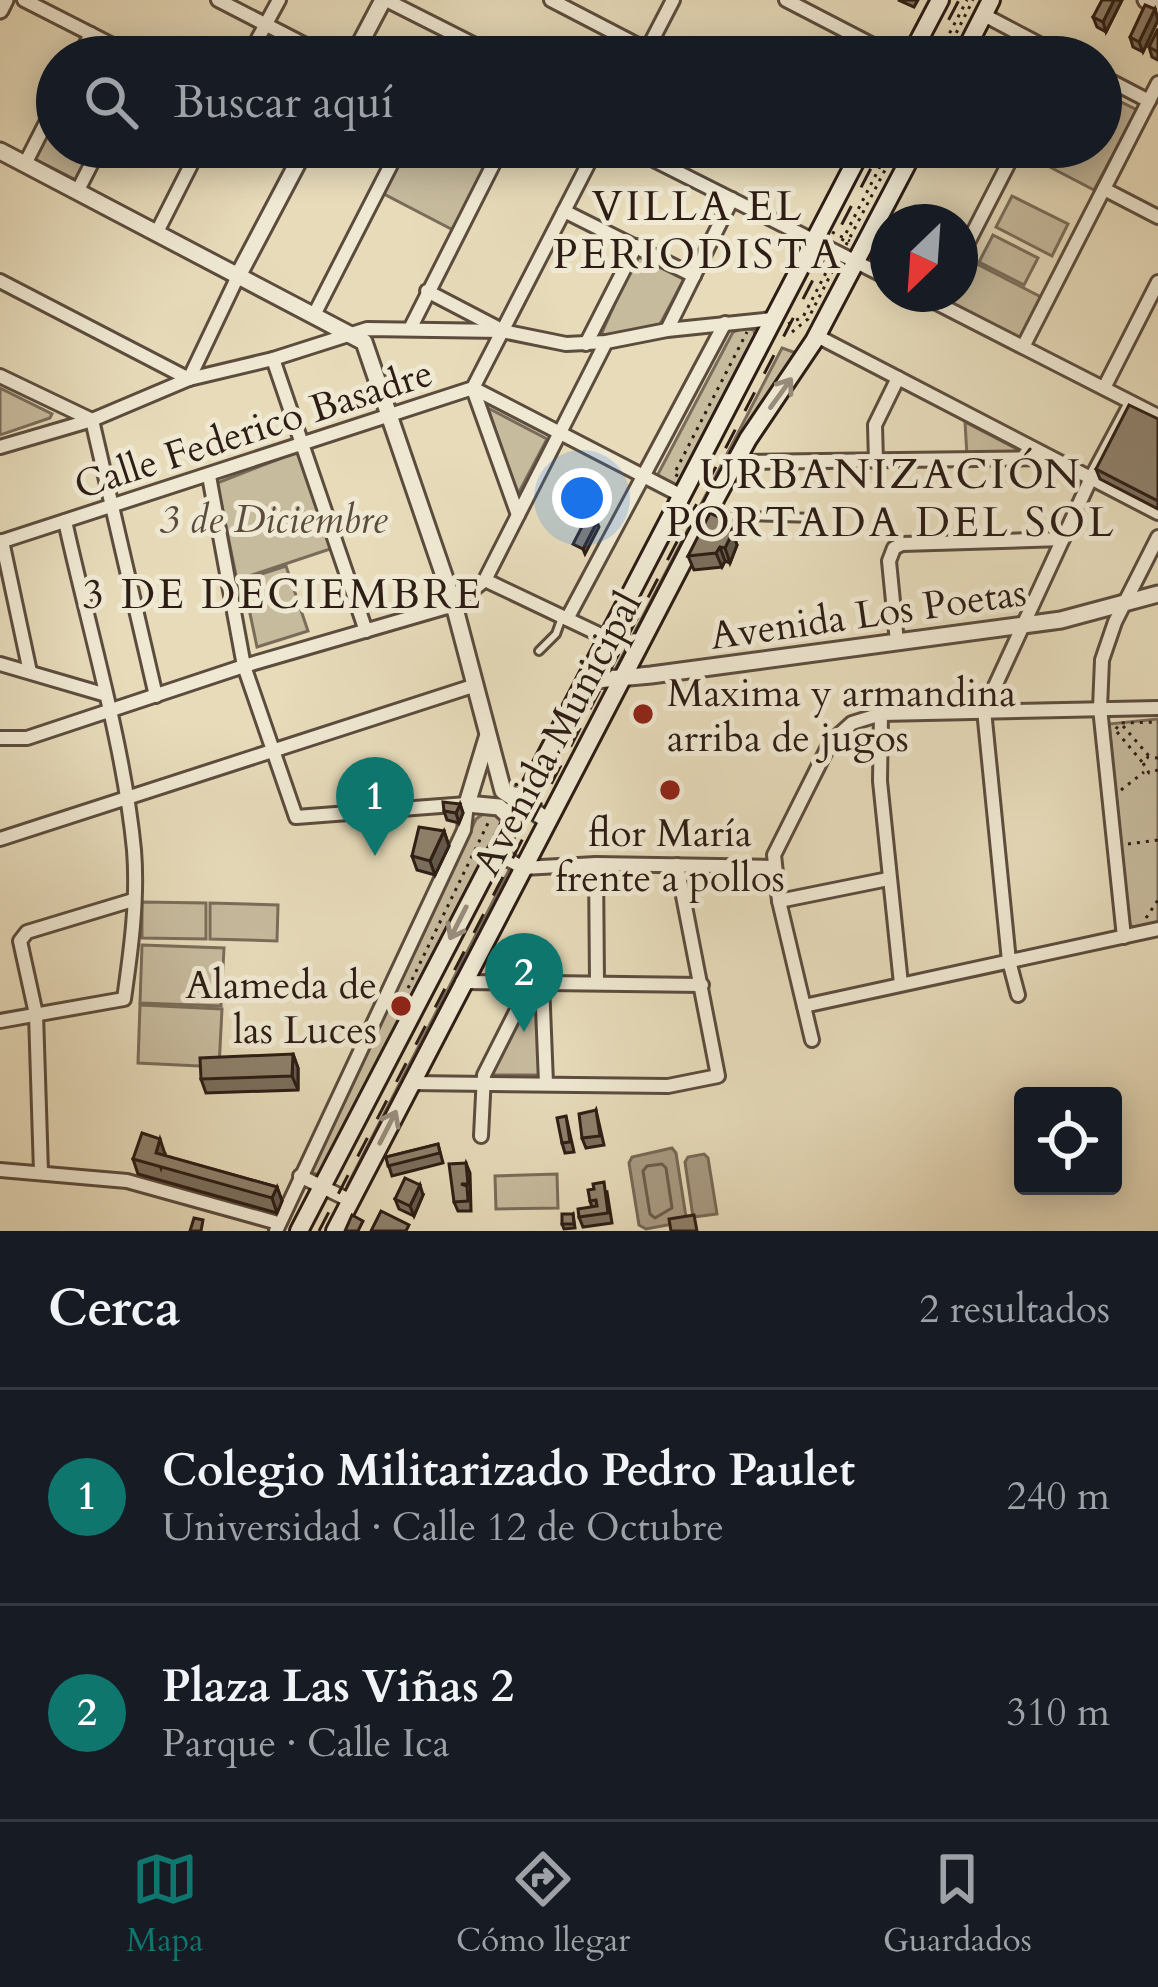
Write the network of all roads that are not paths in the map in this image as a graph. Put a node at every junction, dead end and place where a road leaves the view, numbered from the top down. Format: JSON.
{"nodes":[{"id":1,"x":5,"y":0,"type":"edge"},
{"id":2,"x":24,"y":0,"type":"edge"},
{"id":3,"x":218,"y":0,"type":"edge"},
{"id":4,"x":279,"y":0,"type":"edge"},
{"id":5,"x":384,"y":0,"type":"edge"},
{"id":6,"x":551,"y":0,"type":"edge"},
{"id":7,"x":673,"y":0,"type":"edge"},
{"id":8,"x":787,"y":0,"type":"edge"},
{"id":9,"x":940,"y":0,"type":"edge"},
{"id":10,"x":1146,"y":0,"type":"edge"},
{"id":11,"x":979,"y":4,"type":"edge"},
{"id":12,"x":1158,"y":7,"type":"edge"},
{"id":13,"x":0,"y":10,"type":"edge"},
{"id":14,"x":266,"y":25,"type":"junction"},
{"id":15,"x":91,"y":34,"type":"joint"},
{"id":16,"x":95,"y":36,"type":"edge"},
{"id":17,"x":260,"y":36,"type":"edge"},
{"id":18,"x":288,"y":36,"type":"edge"},
{"id":19,"x":364,"y":36,"type":"edge"},
{"id":20,"x":457,"y":36,"type":"edge"},
{"id":21,"x":616,"y":36,"type":"edge"},
{"id":22,"x":659,"y":36,"type":"edge"},
{"id":23,"x":856,"y":36,"type":"edge"},
{"id":24,"x":921,"y":36,"type":"edge"},
{"id":25,"x":969,"y":36,"type":"edge"},
{"id":26,"x":1030,"y":36,"type":"edge"},
{"id":27,"x":1158,"y":83,"type":"edge"},
{"id":28,"x":1122,"y":87,"type":"edge"},
{"id":29,"x":1149,"y":101,"type":"junction"},
{"id":30,"x":36,"y":142,"type":"edge"},
{"id":31,"x":0,"y":151,"type":"edge"},
{"id":32,"x":1122,"y":154,"type":"edge"},
{"id":33,"x":25,"y":164,"type":"junction"},
{"id":34,"x":89,"y":168,"type":"edge"},
{"id":35,"x":189,"y":168,"type":"edge"},
{"id":36,"x":295,"y":168,"type":"edge"},
{"id":37,"x":389,"y":168,"type":"edge"},
{"id":38,"x":491,"y":168,"type":"edge"},
{"id":39,"x":586,"y":168,"type":"edge"},
{"id":40,"x":670,"y":168,"type":"edge"},
{"id":41,"x":852,"y":168,"type":"edge"},
{"id":42,"x":890,"y":168,"type":"edge"},
{"id":43,"x":1006,"y":168,"type":"edge"},
{"id":44,"x":1115,"y":168,"type":"edge"},
{"id":45,"x":1104,"y":189,"type":"junction"},
{"id":46,"x":77,"y":192,"type":"junction"},
{"id":47,"x":732,"y":199,"type":"junction"},
{"id":48,"x":564,"y":211,"type":"junction"},
{"id":49,"x":1158,"y":217,"type":"edge"},
{"id":50,"x":978,"y":223,"type":"edge"},
{"id":51,"x":157,"y":232,"type":"junction"},
{"id":52,"x":818,"y":234,"type":"junction"},
{"id":53,"x":636,"y":246,"type":"junction"},
{"id":54,"x":851,"y":249,"type":"junction"},
{"id":55,"x":870,"y":264,"type":"edge"},
{"id":56,"x":239,"y":274,"type":"junction"},
{"id":57,"x":694,"y":276,"type":"junction"},
{"id":58,"x":0,"y":281,"type":"edge"},
{"id":59,"x":1158,"y":282,"type":"edge"},
{"id":60,"x":427,"y":291,"type":"junction"},
{"id":61,"x":963,"y":312,"type":"edge"},
{"id":62,"x":315,"y":314,"type":"junction"},
{"id":63,"x":725,"y":323,"type":"junction"},
{"id":64,"x":770,"y":326,"type":"junction"},
{"id":65,"x":411,"y":327,"type":"junction"},
{"id":66,"x":667,"y":329,"type":"junction"},
{"id":67,"x":502,"y":331,"type":"junction"},
{"id":68,"x":353,"y":333,"type":"junction"},
{"id":69,"x":816,"y":338,"type":"junction"},
{"id":70,"x":606,"y":342,"type":"junction"},
{"id":71,"x":586,"y":344,"type":"junction"},
{"id":72,"x":1023,"y":347,"type":"junction"},
{"id":73,"x":273,"y":359,"type":"junction"},
{"id":74,"x":0,"y":376,"type":"edge"},
{"id":75,"x":898,"y":378,"type":"junction"},
{"id":76,"x":189,"y":379,"type":"junction"},
{"id":77,"x":473,"y":388,"type":"junction"},
{"id":78,"x":1104,"y":388,"type":"junction"},
{"id":79,"x":1131,"y":403,"type":"junction"},
{"id":80,"x":389,"y":416,"type":"junction"},
{"id":81,"x":1158,"y":416,"type":"edge"},
{"id":82,"x":92,"y":420,"type":"junction"},
{"id":83,"x":558,"y":434,"type":"junction"},
{"id":84,"x":303,"y":446,"type":"junction"},
{"id":85,"x":0,"y":447,"type":"edge"},
{"id":86,"x":1052,"y":458,"type":"junction"},
{"id":87,"x":736,"y":462,"type":"junction"},
{"id":88,"x":876,"y":462,"type":"junction"},
{"id":89,"x":209,"y":476,"type":"junction"},
{"id":90,"x":640,"y":478,"type":"junction"},
{"id":91,"x":1091,"y":478,"type":"junction"},
{"id":92,"x":682,"y":496,"type":"junction"},
{"id":93,"x":114,"y":507,"type":"junction"},
{"id":94,"x":1158,"y":513,"type":"edge"},
{"id":95,"x":518,"y":515,"type":"junction"},
{"id":96,"x":707,"y":515,"type":"junction"},
{"id":97,"x":816,"y":518,"type":"dead end"},
{"id":98,"x":65,"y":521,"type":"junction"},
{"id":99,"x":1158,"y":537,"type":"edge"},
{"id":100,"x":1063,"y":539,"type":"junction"},
{"id":101,"x":1,"y":542,"type":"edge"},
{"id":102,"x":485,"y":580,"type":"junction"},
{"id":103,"x":11,"y":586,"type":"junction"},
{"id":104,"x":1158,"y":594,"type":"edge"},
{"id":105,"x":0,"y":598,"type":"edge"},
{"id":106,"x":454,"y":604,"type":"junction"},
{"id":107,"x":1123,"y":605,"type":"junction"},
{"id":108,"x":565,"y":618,"type":"junction"},
{"id":109,"x":1024,"y":626,"type":"junction"},
{"id":110,"x":366,"y":631,"type":"junction"},
{"id":111,"x":607,"y":638,"type":"junction"},
{"id":112,"x":897,"y":643,"type":"junction"},
{"id":113,"x":539,"y":651,"type":"dead end"},
{"id":114,"x":0,"y":664,"type":"edge"},
{"id":115,"x":244,"y":666,"type":"junction"},
{"id":116,"x":30,"y":672,"type":"junction"},
{"id":117,"x":622,"y":679,"type":"junction"},
{"id":118,"x":585,"y":681,"type":"junction"},
{"id":119,"x":476,"y":685,"type":"junction"},
{"id":120,"x":103,"y":694,"type":"junction"},
{"id":121,"x":156,"y":697,"type":"junction"},
{"id":122,"x":1100,"y":708,"type":"junction"},
{"id":123,"x":1158,"y":708,"type":"edge"},
{"id":124,"x":984,"y":710,"type":"junction"},
{"id":125,"x":107,"y":711,"type":"junction"},
{"id":126,"x":881,"y":714,"type":"junction"},
{"id":127,"x":488,"y":735,"type":"junction"},
{"id":128,"x":0,"y":738,"type":"edge"},
{"id":129,"x":273,"y":751,"type":"junction"},
{"id":130,"x":127,"y":801,"type":"junction"},
{"id":131,"x":467,"y":804,"type":"junction"},
{"id":132,"x":516,"y":811,"type":"junction"},
{"id":133,"x":547,"y":820,"type":"junction"},
{"id":134,"x":2,"y":838,"type":"edge"},
{"id":135,"x":495,"y":852,"type":"junction"},
{"id":136,"x":596,"y":864,"type":"junction"},
{"id":137,"x":676,"y":865,"type":"junction"},
{"id":138,"x":774,"y":867,"type":"junction"},
{"id":139,"x":523,"y":868,"type":"junction"},
{"id":140,"x":887,"y":879,"type":"junction"},
{"id":141,"x":133,"y":900,"type":"junction"},
{"id":142,"x":778,"y":902,"type":"junction"},
{"id":143,"x":1152,"y":925,"type":"edge"},
{"id":144,"x":1124,"y":938,"type":"junction"},
{"id":145,"x":1009,"y":962,"type":"junction"},
{"id":146,"x":462,"y":982,"type":"junction"},
{"id":147,"x":536,"y":982,"type":"junction"},
{"id":148,"x":597,"y":983,"type":"junction"},
{"id":149,"x":901,"y":984,"type":"junction"},
{"id":150,"x":702,"y":985,"type":"junction"},
{"id":151,"x":1018,"y":995,"type":"dead end"},
{"id":152,"x":804,"y":1006,"type":"junction"},
{"id":153,"x":36,"y":1014,"type":"junction"},
{"id":154,"x":0,"y":1021,"type":"edge"},
{"id":155,"x":812,"y":1040,"type":"dead end"},
{"id":156,"x":411,"y":1083,"type":"junction"},
{"id":157,"x":482,"y":1083,"type":"junction"},
{"id":158,"x":546,"y":1083,"type":"junction"},
{"id":159,"x":481,"y":1136,"type":"dead end"},
{"id":160,"x":0,"y":1170,"type":"edge"},
{"id":161,"x":41,"y":1172,"type":"junction"},
{"id":162,"x":301,"y":1176,"type":"junction"},
{"id":163,"x":322,"y":1186,"type":"junction"},
{"id":164,"x":350,"y":1201,"type":"junction"},
{"id":165,"x":277,"y":1227,"type":"edge"},
{"id":166,"x":299,"y":1231,"type":"edge"},
{"id":167,"x":335,"y":1231,"type":"edge"}],
"edges":[{"from":1,"to":13,"type":"street"},
{"from":2,"to":15,"type":"street"},
{"from":3,"to":14,"type":"street"},
{"from":4,"to":14,"type":"street"},
{"from":5,"to":19,"type":"street"},
{"from":5,"to":20,"type":"street"},
{"from":6,"to":21,"type":"street"},
{"from":7,"to":22,"type":"street"},
{"from":8,"to":23,"type":"street"},
{"from":9,"to":24,"type":"main road"},
{"from":10,"to":12,"type":"street"},
{"from":11,"to":25,"type":"main road"},
{"from":11,"to":26,"type":"street"},
{"from":14,"to":17,"type":"street"},
{"from":14,"to":18,"type":"street"},
{"from":15,"to":16,"type":"street"},
{"from":27,"to":29,"type":"street"},
{"from":28,"to":29,"type":"street"},
{"from":29,"to":32,"type":"street"},
{"from":30,"to":33,"type":"street"},
{"from":31,"to":33,"type":"street"},
{"from":33,"to":46,"type":"street"},
{"from":34,"to":46,"type":"street"},
{"from":35,"to":51,"type":"street"},
{"from":36,"to":56,"type":"street"},
{"from":37,"to":62,"type":"street"},
{"from":38,"to":60,"type":"street"},
{"from":39,"to":48,"type":"street","name":"Calle Federico Basadre"},
{"from":40,"to":47,"type":"street"},
{"from":41,"to":52,"type":"main road","name":"Avenida Municipal"},
{"from":42,"to":54,"type":"main road","name":"Avenida Municipal"},
{"from":43,"to":50,"type":"street"},
{"from":44,"to":45,"type":"street"},
{"from":45,"to":49,"type":"street"},
{"from":45,"to":72,"type":"street"},
{"from":46,"to":51,"type":"street"},
{"from":47,"to":52,"type":"street"},
{"from":47,"to":57,"type":"street"},
{"from":48,"to":53,"type":"street"},
{"from":48,"to":67,"type":"street","name":"Calle Federico Basadre"},
{"from":51,"to":56,"type":"street"},
{"from":52,"to":54,"type":"street"},
{"from":52,"to":64,"type":"main road","name":"Avenida Municipal"},
{"from":53,"to":57,"type":"street"},
{"from":53,"to":71,"type":"street"},
{"from":54,"to":55,"type":"street"},
{"from":54,"to":69,"type":"main road","name":"Avenida Municipal"},
{"from":56,"to":62,"type":"street"},
{"from":56,"to":76,"type":"street"},
{"from":57,"to":66,"type":"street"},
{"from":58,"to":76,"type":"street"},
{"from":59,"to":78,"type":"street"},
{"from":60,"to":65,"type":"street"},
{"from":60,"to":67,"type":"street"},
{"from":61,"to":72,"type":"street"},
{"from":62,"to":68,"type":"street"},
{"from":63,"to":64,"type":"street"},
{"from":63,"to":66,"type":"street"},
{"from":63,"to":90,"type":"street"},
{"from":64,"to":92,"type":"main road","name":"Avenida Municipal"},
{"from":65,"to":67,"type":"street"},
{"from":65,"to":68,"type":"street"},
{"from":66,"to":70,"type":"street"},
{"from":67,"to":71,"type":"street"},
{"from":67,"to":77,"type":"street","name":"Calle Federico Basadre"},
{"from":68,"to":73,"type":"street"},
{"from":68,"to":80,"type":"street"},
{"from":69,"to":75,"type":"street"},
{"from":87,"to":69,"type":"main road","name":"Avenida Municipal","one_way":true},
{"from":70,"to":71,"type":"street"},
{"from":70,"to":83,"type":"street"},
{"from":72,"to":78,"type":"street"},
{"from":73,"to":76,"type":"street"},
{"from":73,"to":84,"type":"street"},
{"from":74,"to":82,"type":"street"},
{"from":75,"to":86,"type":"street"},
{"from":75,"to":88,"type":"street"},
{"from":76,"to":82,"type":"street"},
{"from":77,"to":80,"type":"street","name":"Calle Federico Basadre"},
{"from":77,"to":83,"type":"street"},
{"from":77,"to":95,"type":"street"},
{"from":78,"to":79,"type":"street"},
{"from":79,"to":81,"type":"street"},
{"from":79,"to":91,"type":"street"},
{"from":80,"to":84,"type":"street","name":"Calle Federico Basadre"},
{"from":80,"to":106,"type":"street"},
{"from":82,"to":85,"type":"street"},
{"from":82,"to":93,"type":"street"},
{"from":83,"to":90,"type":"street"},
{"from":83,"to":95,"type":"street"},
{"from":84,"to":89,"type":"street","name":"Calle Federico Basadre"},
{"from":84,"to":110,"type":"street"},
{"from":86,"to":88,"type":"street"},
{"from":86,"to":91,"type":"street"},
{"from":87,"to":88,"type":"street"},
{"from":87,"to":96,"type":"main road","name":"Avenida Municipal"},
{"from":89,"to":93,"type":"street","name":"Calle Federico Basadre"},
{"from":89,"to":115,"type":"street"},
{"from":90,"to":92,"type":"street"},
{"from":90,"to":108,"type":"street"},
{"from":91,"to":94,"type":"street"},
{"from":91,"to":100,"type":"street"},
{"from":92,"to":111,"type":"main road","name":"Avenida Municipal"},
{"from":93,"to":98,"type":"street","name":"Calle Federico Basadre"},
{"from":93,"to":121,"type":"street"},
{"from":95,"to":102,"type":"street"},
{"from":96,"to":97,"type":"lane"},
{"from":96,"to":117,"type":"main road","name":"Avenida Municipal"},
{"from":98,"to":101,"type":"street","name":"Calle Federico Basadre"},
{"from":98,"to":120,"type":"street"},
{"from":99,"to":107,"type":"street"},
{"from":100,"to":109,"type":"street"},
{"from":100,"to":112,"type":"street"},
{"from":101,"to":103,"type":"street"},
{"from":102,"to":106,"type":"street"},
{"from":102,"to":108,"type":"street"},
{"from":103,"to":105,"type":"street"},
{"from":103,"to":116,"type":"street"},
{"from":104,"to":107,"type":"street","name":"Avenida Los Poetas"},
{"from":106,"to":110,"type":"street"},
{"from":106,"to":119,"type":"street"},
{"from":107,"to":109,"type":"street","name":"Avenida Los Poetas"},
{"from":107,"to":122,"type":"street"},
{"from":108,"to":111,"type":"street"},
{"from":108,"to":113,"type":"lane"},
{"from":109,"to":112,"type":"street","name":"Avenida Los Poetas"},
{"from":109,"to":124,"type":"street"},
{"from":110,"to":115,"type":"street"},
{"from":111,"to":118,"type":"main road","name":"Avenida Municipal"},
{"from":112,"to":117,"type":"street","name":"Avenida Los Poetas"},
{"from":114,"to":116,"type":"street"},
{"from":115,"to":121,"type":"street"},
{"from":115,"to":129,"type":"street"},
{"from":116,"to":120,"type":"street"},
{"from":117,"to":118,"type":"street","name":"Avenida Los Poetas"},
{"from":117,"to":133,"type":"main road","name":"Avenida Municipal"},
{"from":118,"to":132,"type":"main road","name":"Avenida Municipal"},
{"from":119,"to":127,"type":"street"},
{"from":119,"to":129,"type":"street"},
{"from":120,"to":125,"type":"street"},
{"from":121,"to":125,"type":"street"},
{"from":122,"to":123,"type":"street"},
{"from":122,"to":124,"type":"street"},
{"from":122,"to":144,"type":"street"},
{"from":124,"to":126,"type":"street"},
{"from":124,"to":145,"type":"street"},
{"from":125,"to":128,"type":"street"},
{"from":125,"to":130,"type":"street"},
{"from":126,"to":138,"type":"street"},
{"from":126,"to":140,"type":"street"},
{"from":127,"to":131,"type":"street"},
{"from":127,"to":132,"type":"street"},
{"from":129,"to":130,"type":"street"},
{"from":129,"to":131,"type":"street"},
{"from":130,"to":134,"type":"street"},
{"from":130,"to":141,"type":"street"},
{"from":131,"to":132,"type":"street"},
{"from":131,"to":162,"type":"street","name":"Avenida Municipal"},
{"from":132,"to":133,"type":"street"},
{"from":132,"to":135,"type":"main road","name":"Avenida Municipal"},
{"from":133,"to":139,"type":"main road","name":"Avenida Municipal"},
{"from":135,"to":139,"type":"street"},
{"from":135,"to":163,"type":"main road","name":"Avenida Municipal","one_way":true},
{"from":136,"to":137,"type":"street"},
{"from":136,"to":139,"type":"street"},
{"from":136,"to":148,"type":"street"},
{"from":137,"to":138,"type":"street"},
{"from":137,"to":150,"type":"street"},
{"from":138,"to":142,"type":"street"},
{"from":139,"to":146,"type":"main road","name":"Avenida Municipal"},
{"from":140,"to":142,"type":"street"},
{"from":140,"to":149,"type":"street"},
{"from":141,"to":153,"type":"street"},
{"from":141,"to":153,"type":"street"},
{"from":142,"to":152,"type":"street"},
{"from":143,"to":144,"type":"street"},
{"from":144,"to":145,"type":"street"},
{"from":145,"to":149,"type":"street"},
{"from":145,"to":151,"type":"street"},
{"from":146,"to":147,"type":"street"},
{"from":146,"to":156,"type":"main road","name":"Avenida Municipal"},
{"from":147,"to":148,"type":"street"},
{"from":147,"to":157,"type":"street"},
{"from":147,"to":158,"type":"street"},
{"from":148,"to":150,"type":"street"},
{"from":149,"to":152,"type":"street"},
{"from":150,"to":158,"type":"street"},
{"from":152,"to":155,"type":"street"},
{"from":153,"to":154,"type":"street"},
{"from":153,"to":161,"type":"street"},
{"from":156,"to":157,"type":"street"},
{"from":164,"to":156,"type":"main road","name":"Avenida Municipal","one_way":true},
{"from":157,"to":158,"type":"street"},
{"from":157,"to":159,"type":"street"},
{"from":160,"to":161,"type":"street"},
{"from":161,"to":165,"type":"street"},
{"from":162,"to":163,"type":"street"},
{"from":162,"to":165,"type":"street","name":"Avenida Municipal"},
{"from":163,"to":164,"type":"street"},
{"from":163,"to":166,"type":"main road","name":"Avenida Municipal"},
{"from":164,"to":167,"type":"main road","name":"Avenida Municipal"}]}
